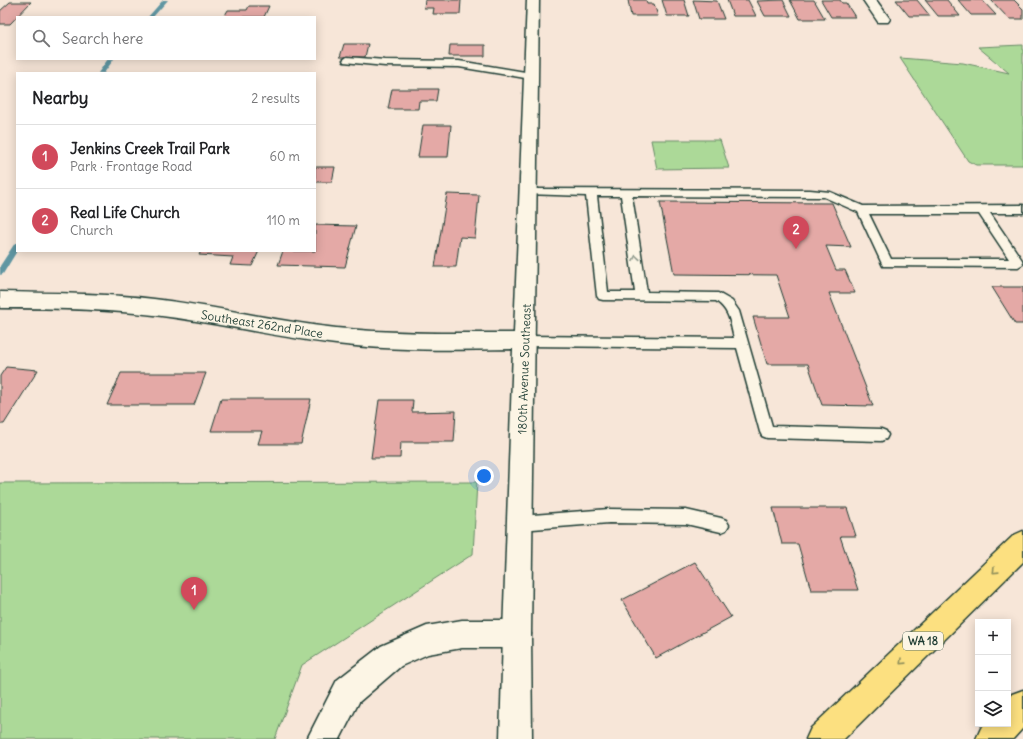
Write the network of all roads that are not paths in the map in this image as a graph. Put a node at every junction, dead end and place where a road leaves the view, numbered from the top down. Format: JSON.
{"nodes":[{"id":1,"x":533,"y":0,"type":"edge"},
{"id":2,"x":869,"y":0,"type":"edge"},
{"id":3,"x":883,"y":19,"type":"dead end"},
{"id":4,"x":347,"y":60,"type":"dead end"},
{"id":5,"x":532,"y":76,"type":"junction"},
{"id":6,"x":529,"y":192,"type":"junction"},
{"id":7,"x":591,"y":192,"type":"junction"},
{"id":8,"x":626,"y":192,"type":"junction"},
{"id":9,"x":1023,"y":209,"type":"edge"},
{"id":10,"x":862,"y":210,"type":"junction"},
{"id":11,"x":982,"y":210,"type":"junction"},
{"id":12,"x":642,"y":296,"type":"junction"},
{"id":13,"x":0,"y":300,"type":"edge"},
{"id":14,"x":525,"y":341,"type":"junction"},
{"id":15,"x":742,"y":343,"type":"junction"},
{"id":16,"x":881,"y":435,"type":"dead end"},
{"id":17,"x":520,"y":523,"type":"junction"},
{"id":18,"x":721,"y":525,"type":"dead end"},
{"id":19,"x":1023,"y":544,"type":"edge"},
{"id":20,"x":517,"y":634,"type":"junction"},
{"id":21,"x":1023,"y":705,"type":"edge"},
{"id":22,"x":1011,"y":719,"type":"edge"},
{"id":23,"x":1003,"y":727,"type":"edge"},
{"id":24,"x":323,"y":739,"type":"edge"},
{"id":25,"x":516,"y":739,"type":"edge"},
{"id":26,"x":822,"y":739,"type":"edge"},
{"id":27,"x":992,"y":739,"type":"edge"}],
"edges":[{"from":1,"to":5,"type":"street","name":"180th Avenue Southeast"},
{"from":2,"to":3,"type":"street"},
{"from":4,"to":5,"type":"lane"},
{"from":5,"to":6,"type":"street","name":"180th Avenue Southeast"},
{"from":6,"to":7,"type":"lane"},
{"from":6,"to":14,"type":"street","name":"180th Avenue Southeast"},
{"from":7,"to":8,"type":"lane"},
{"from":7,"to":12,"type":"lane"},
{"from":8,"to":10,"type":"lane"},
{"from":12,"to":8,"type":"lane","one_way":true},
{"from":9,"to":11,"type":"lane"},
{"from":10,"to":11,"type":"lane"},
{"from":10,"to":11,"type":"lane"},
{"from":12,"to":15,"type":"lane"},
{"from":13,"to":14,"type":"street","name":"Southeast 262nd Place"},
{"from":14,"to":15,"type":"lane"},
{"from":14,"to":17,"type":"street","name":"180th Avenue Southeast"},
{"from":15,"to":16,"type":"lane"},
{"from":17,"to":18,"type":"lane"},
{"from":17,"to":20,"type":"street","name":"180th Avenue Southeast"},
{"from":19,"to":26,"type":"highway","number":"WA 18","one_way":true},
{"from":20,"to":24,"type":"street"},
{"from":20,"to":25,"type":"street","name":"180th Avenue Southeast"},
{"from":21,"to":22,"type":"highway"},
{"from":23,"to":27,"type":"highway"}]}
